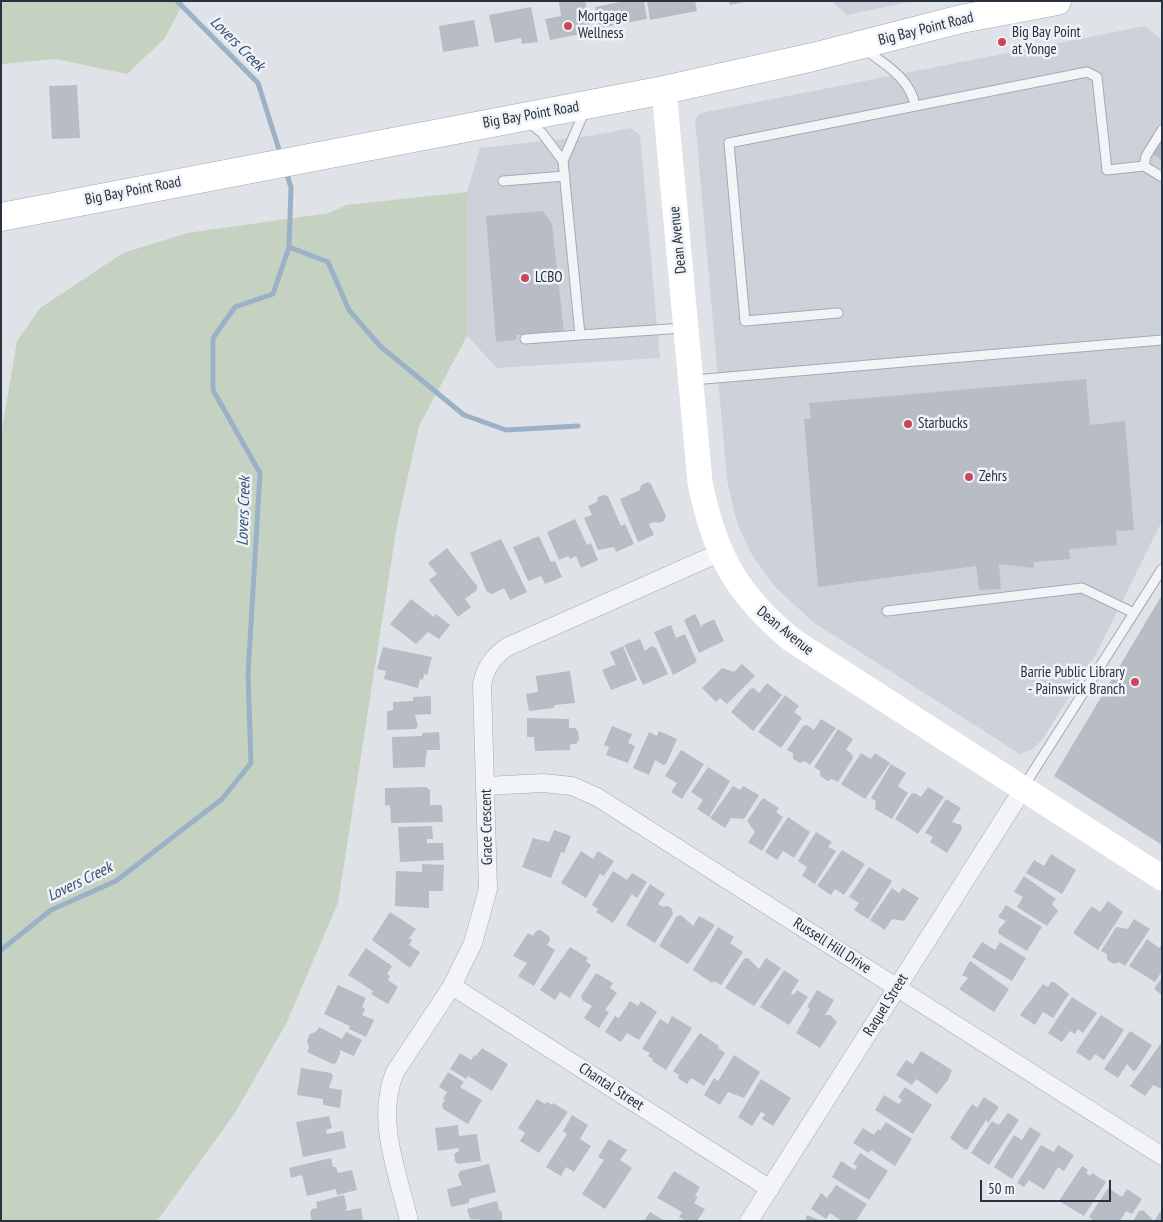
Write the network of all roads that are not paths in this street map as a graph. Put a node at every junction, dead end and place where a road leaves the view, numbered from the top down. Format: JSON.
{"nodes":[{"id":1,"x":1000,"y":1,"type":"edge"},
{"id":2,"x":1057,"y":1,"type":"edge"},
{"id":3,"x":961,"y":19,"type":"junction"},
{"id":4,"x":860,"y":46,"type":"junction"},
{"id":5,"x":664,"y":90,"type":"junction"},
{"id":6,"x":587,"y":105,"type":"junction"},
{"id":7,"x":915,"y":106,"type":"junction"},
{"id":8,"x":520,"y":116,"type":"junction"},
{"id":9,"x":1162,"y":130,"type":"edge"},
{"id":10,"x":563,"y":161,"type":"junction"},
{"id":11,"x":1144,"y":166,"type":"junction"},
{"id":12,"x":565,"y":176,"type":"junction"},
{"id":13,"x":1162,"y":177,"type":"edge"},
{"id":14,"x":503,"y":181,"type":"dead end"},
{"id":15,"x":1,"y":217,"type":"edge"},
{"id":16,"x":838,"y":313,"type":"dead end"},
{"id":17,"x":687,"y":328,"type":"junction"},
{"id":18,"x":580,"y":334,"type":"junction"},
{"id":19,"x":525,"y":339,"type":"dead end"},
{"id":20,"x":1162,"y":340,"type":"edge"},
{"id":21,"x":691,"y":380,"type":"junction"},
{"id":22,"x":720,"y":553,"type":"junction"},
{"id":23,"x":1162,"y":569,"type":"edge"},
{"id":24,"x":887,"y":611,"type":"dead end"},
{"id":25,"x":1134,"y":613,"type":"junction"},
{"id":26,"x":486,"y":786,"type":"junction"},
{"id":27,"x":1023,"y":789,"type":"junction"},
{"id":28,"x":1162,"y":878,"type":"edge"},
{"id":29,"x":452,"y":986,"type":"junction"},
{"id":30,"x":896,"y":988,"type":"junction"},
{"id":31,"x":1162,"y":1156,"type":"edge"},
{"id":32,"x":770,"y":1189,"type":"junction"},
{"id":33,"x":409,"y":1221,"type":"edge"},
{"id":34,"x":749,"y":1221,"type":"edge"}],
"edges":[{"from":1,"to":3,"type":"main road"},
{"from":2,"to":3,"type":"main road","name":"Big Bay Point Road"},
{"from":3,"to":4,"type":"main road","name":"Big Bay Point Road"},
{"from":4,"to":5,"type":"main road","name":"Big Bay Point Road"},
{"from":4,"to":7,"type":"lane"},
{"from":5,"to":6,"type":"main road","name":"Big Bay Point Road"},
{"from":5,"to":17,"type":"street","name":"Dean Avenue"},
{"from":6,"to":8,"type":"main road","name":"Big Bay Point Road"},
{"from":6,"to":10,"type":"lane"},
{"from":7,"to":11,"type":"lane"},
{"from":7,"to":16,"type":"lane"},
{"from":8,"to":10,"type":"lane"},
{"from":8,"to":15,"type":"main road","name":"Big Bay Point Road"},
{"from":9,"to":11,"type":"lane"},
{"from":10,"to":12,"type":"lane"},
{"from":11,"to":13,"type":"lane"},
{"from":12,"to":14,"type":"lane"},
{"from":12,"to":18,"type":"lane"},
{"from":17,"to":18,"type":"lane"},
{"from":17,"to":21,"type":"street","name":"Dean Avenue"},
{"from":18,"to":19,"type":"lane"},
{"from":20,"to":21,"type":"lane"},
{"from":21,"to":22,"type":"street","name":"Dean Avenue"},
{"from":22,"to":26,"type":"street","name":"Grace Crescent"},
{"from":22,"to":27,"type":"street","name":"Dean Avenue"},
{"from":23,"to":25,"type":"lane"},
{"from":24,"to":25,"type":"lane"},
{"from":25,"to":27,"type":"lane"},
{"from":26,"to":29,"type":"street","name":"Grace Crescent"},
{"from":26,"to":30,"type":"street","name":"Russell Hill Drive"},
{"from":27,"to":28,"type":"street","name":"Dean Avenue"},
{"from":27,"to":30,"type":"street","name":"Raquel Street"},
{"from":29,"to":32,"type":"street","name":"Chantal Street"},
{"from":29,"to":33,"type":"street","name":"Grace Crescent"},
{"from":30,"to":31,"type":"street","name":"Russell Hill Drive"},
{"from":30,"to":32,"type":"street","name":"Raquel Street"},
{"from":32,"to":34,"type":"street","name":"Raquel Street"}]}
